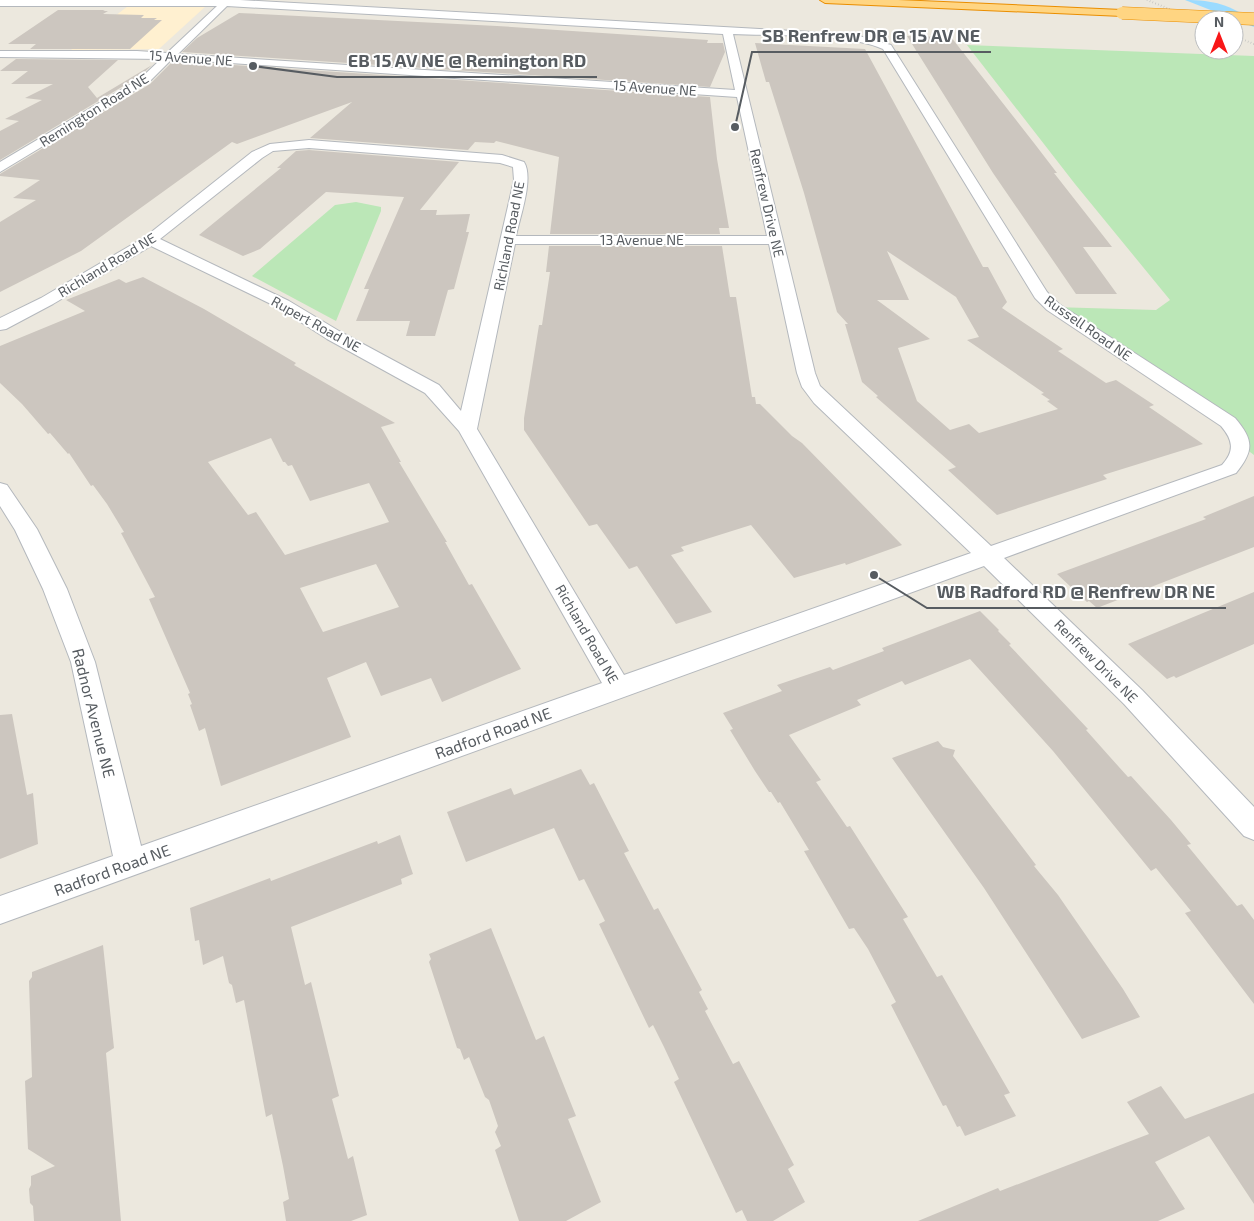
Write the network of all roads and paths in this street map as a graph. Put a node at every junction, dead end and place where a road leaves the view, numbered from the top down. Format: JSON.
{"nodes":[{"id":1,"x":825,"y":0,"type":"edge"},
{"id":2,"x":0,"y":3,"type":"edge"},
{"id":3,"x":225,"y":3,"type":"junction"},
{"id":4,"x":1254,"y":19,"type":"edge"},
{"id":5,"x":726,"y":31,"type":"junction"},
{"id":6,"x":0,"y":54,"type":"edge"},
{"id":7,"x":169,"y":56,"type":"junction"},
{"id":8,"x":741,"y":94,"type":"junction"},
{"id":9,"x":0,"y":168,"type":"edge"},
{"id":10,"x":150,"y":240,"type":"junction"},
{"id":11,"x":509,"y":240,"type":"junction"},
{"id":12,"x":775,"y":240,"type":"junction"},
{"id":13,"x":0,"y":325,"type":"edge"},
{"id":14,"x":467,"y":429,"type":"junction"},
{"id":15,"x":0,"y":490,"type":"edge"},
{"id":16,"x":986,"y":556,"type":"junction"},
{"id":17,"x":618,"y":688,"type":"junction"},
{"id":18,"x":1254,"y":827,"type":"edge"},
{"id":19,"x":130,"y":863,"type":"junction"},
{"id":20,"x":0,"y":910,"type":"edge"}],
"edges":[{"from":1,"to":4,"type":"highway","bridge":true},
{"from":2,"to":3,"type":"street"},
{"from":3,"to":5,"type":"street"},
{"from":3,"to":7,"type":"street","name":"Remington Road NE"},
{"from":5,"to":8,"type":"street","name":"Renfrew Drive NE"},
{"from":5,"to":16,"type":"street","name":"Russell Road NE"},
{"from":6,"to":7,"type":"street","name":"15 Avenue NE"},
{"from":7,"to":8,"type":"street","name":"15 Avenue NE"},
{"from":7,"to":9,"type":"street","name":"Remington Road NE"},
{"from":8,"to":12,"type":"street","name":"Renfrew Drive NE"},
{"from":10,"to":11,"type":"street","name":"Richland Road NE"},
{"from":10,"to":13,"type":"street","name":"Richland Road NE"},
{"from":10,"to":14,"type":"street","name":"Rupert Road NE"},
{"from":11,"to":12,"type":"street","name":"13 Avenue NE"},
{"from":11,"to":14,"type":"street","name":"Richland Road NE"},
{"from":12,"to":16,"type":"street","name":"Renfrew Drive NE"},
{"from":14,"to":17,"type":"street","name":"Richland Road NE"},
{"from":15,"to":19,"type":"street","name":"Radnor Avenue NE"},
{"from":16,"to":17,"type":"street","name":"Radford Road NE"},
{"from":16,"to":18,"type":"street","name":"Renfrew Drive NE"},
{"from":17,"to":19,"type":"street","name":"Radford Road NE"},
{"from":19,"to":20,"type":"street","name":"Radford Road NE"}]}
